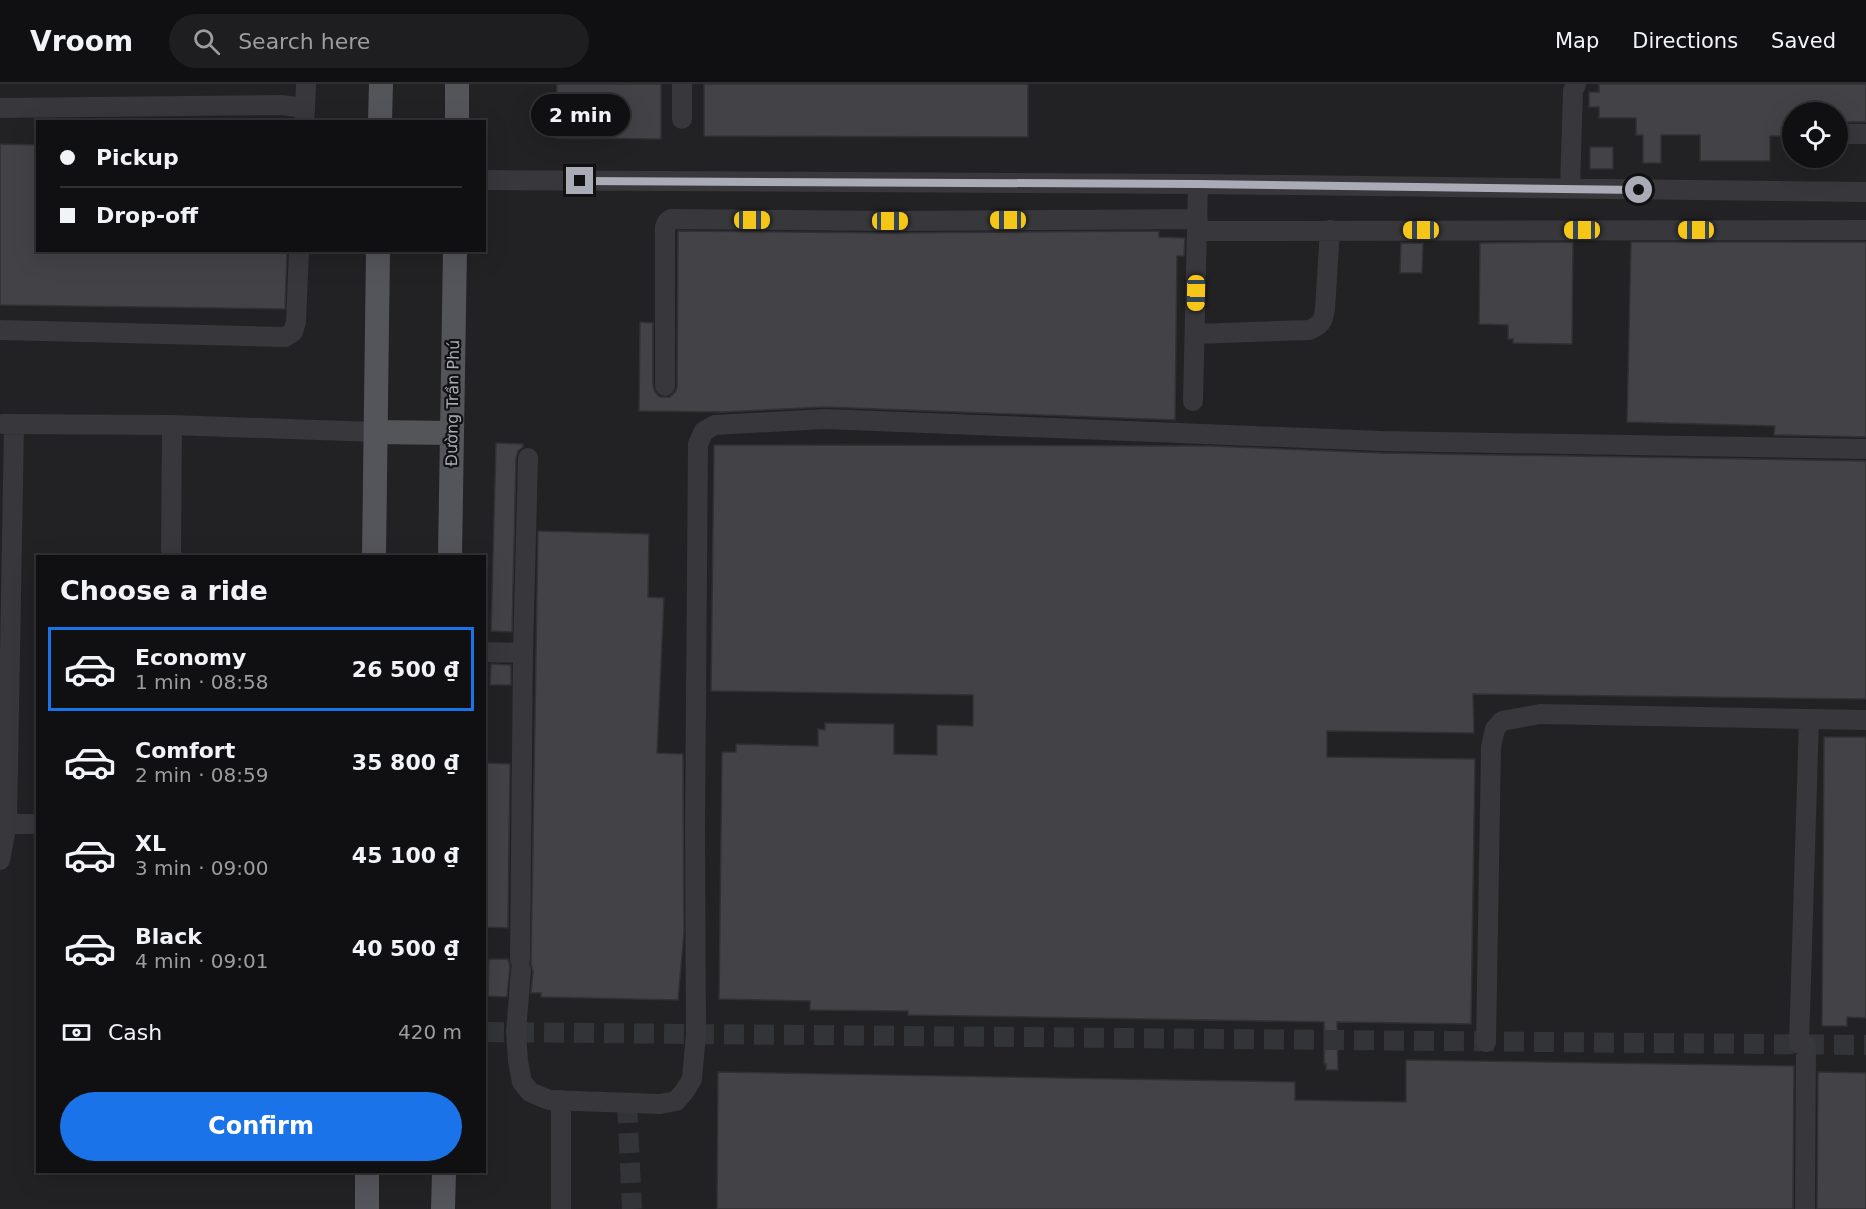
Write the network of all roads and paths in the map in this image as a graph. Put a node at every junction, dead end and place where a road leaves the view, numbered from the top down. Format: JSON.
{"nodes":[{"id":1,"x":306,"y":84,"type":"edge"},
{"id":2,"x":381,"y":84,"type":"edge"},
{"id":3,"x":457,"y":84,"type":"edge"},
{"id":4,"x":682,"y":84,"type":"edge"},
{"id":5,"x":1576,"y":84,"type":"edge"},
{"id":6,"x":0,"y":108,"type":"edge"},
{"id":7,"x":305,"y":115,"type":"edge"},
{"id":8,"x":682,"y":119,"type":"dead end"},
{"id":9,"x":380,"y":120,"type":"edge"},
{"id":10,"x":457,"y":120,"type":"edge"},
{"id":11,"x":1848,"y":134,"type":"edge"},
{"id":12,"x":1866,"y":134,"type":"edge"},
{"id":13,"x":486,"y":180,"type":"edge"},
{"id":14,"x":1198,"y":184,"type":"junction"},
{"id":15,"x":1570,"y":189,"type":"junction"},
{"id":16,"x":1866,"y":192,"type":"edge"},
{"id":17,"x":1197,"y":225,"type":"junction"},
{"id":18,"x":1330,"y":230,"type":"junction"},
{"id":19,"x":1866,"y":230,"type":"edge"},
{"id":20,"x":299,"y":252,"type":"edge"},
{"id":21,"x":378,"y":252,"type":"edge"},
{"id":22,"x":455,"y":252,"type":"edge"},
{"id":23,"x":0,"y":330,"type":"edge"},
{"id":24,"x":1195,"y":334,"type":"junction"},
{"id":25,"x":665,"y":386,"type":"dead end"},
{"id":26,"x":1193,"y":401,"type":"dead end"},
{"id":27,"x":7,"y":424,"type":"edge"},
{"id":28,"x":172,"y":425,"type":"junction"},
{"id":29,"x":375,"y":432,"type":"junction"},
{"id":30,"x":452,"y":433,"type":"junction"},
{"id":31,"x":1866,"y":448,"type":"edge"},
{"id":32,"x":528,"y":458,"type":"dead end"},
{"id":33,"x":171,"y":555,"type":"edge"},
{"id":34,"x":374,"y":555,"type":"edge"},
{"id":35,"x":450,"y":555,"type":"edge"},
{"id":36,"x":486,"y":652,"type":"edge"},
{"id":37,"x":523,"y":653,"type":"junction"},
{"id":38,"x":1809,"y":719,"type":"junction"},
{"id":39,"x":1866,"y":720,"type":"edge"},
{"id":40,"x":3,"y":824,"type":"edge"},
{"id":41,"x":36,"y":824,"type":"edge"},
{"id":42,"x":0,"y":860,"type":"edge"},
{"id":43,"x":1486,"y":1042,"type":"dead end"},
{"id":44,"x":561,"y":1100,"type":"junction"},
{"id":45,"x":367,"y":1173,"type":"edge"},
{"id":46,"x":444,"y":1173,"type":"edge"},
{"id":47,"x":367,"y":1209,"type":"edge"},
{"id":48,"x":443,"y":1209,"type":"edge"},
{"id":49,"x":561,"y":1209,"type":"edge"},
{"id":50,"x":1805,"y":1209,"type":"edge"}],
"edges":[{"from":1,"to":7,"type":"street"},
{"from":2,"to":9,"type":"main road"},
{"from":3,"to":10,"type":"main road"},
{"from":4,"to":8,"type":"street"},
{"from":5,"to":15,"type":"street"},
{"from":6,"to":7,"type":"street"},
{"from":11,"to":12,"type":"street"},
{"from":13,"to":14,"type":"street"},
{"from":14,"to":15,"type":"street"},
{"from":14,"to":17,"type":"street"},
{"from":15,"to":16,"type":"street"},
{"from":17,"to":18,"type":"street"},
{"from":17,"to":24,"type":"street"},
{"from":17,"to":25,"type":"street"},
{"from":18,"to":19,"type":"street"},
{"from":18,"to":24,"type":"street"},
{"from":20,"to":23,"type":"street"},
{"from":21,"to":29,"type":"main road"},
{"from":22,"to":30,"type":"main road","name":"Đường Trần Phú"},
{"from":24,"to":26,"type":"street"},
{"from":27,"to":28,"type":"street"},
{"from":27,"to":40,"type":"street"},
{"from":28,"to":29,"type":"street"},
{"from":28,"to":33,"type":"street"},
{"from":29,"to":30,"type":"main road"},
{"from":29,"to":34,"type":"main road"},
{"from":30,"to":35,"type":"main road","name":"Đường Trần Phú"},
{"from":31,"to":44,"type":"street"},
{"from":32,"to":37,"type":"street"},
{"from":36,"to":37,"type":"street"},
{"from":37,"to":44,"type":"street"},
{"from":38,"to":39,"type":"street"},
{"from":38,"to":43,"type":"street"},
{"from":38,"to":50,"type":"street"},
{"from":40,"to":41,"type":"street"},
{"from":40,"to":42,"type":"street"},
{"from":44,"to":49,"type":"street"},
{"from":45,"to":47,"type":"main road"},
{"from":46,"to":48,"type":"main road"}]}
